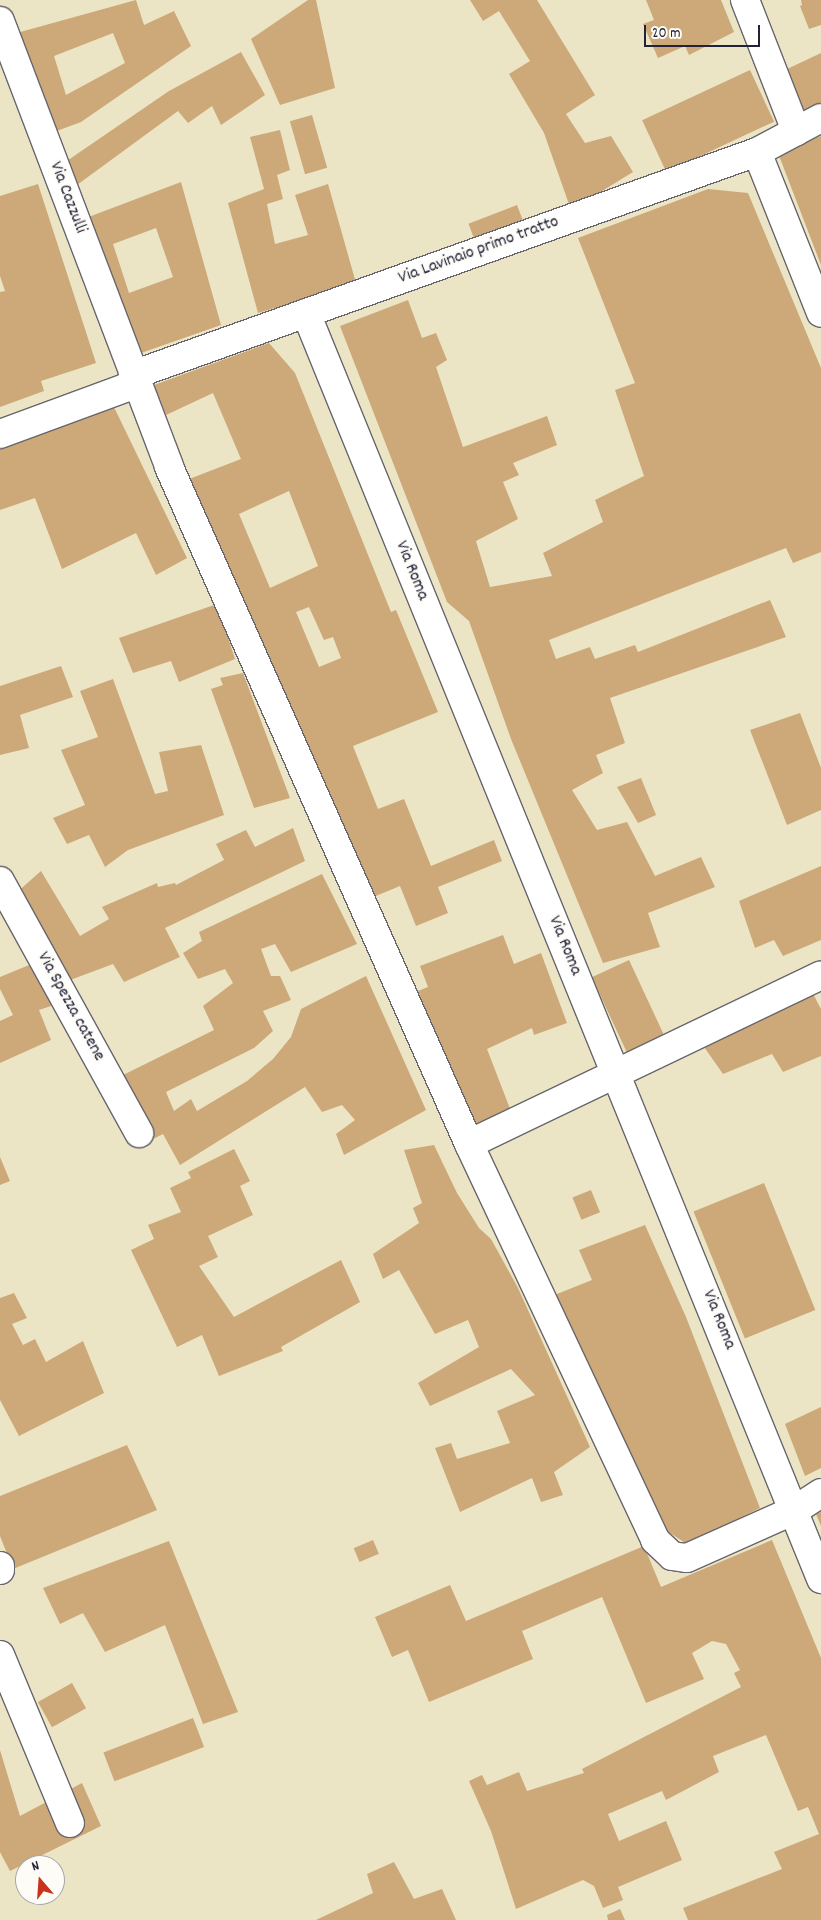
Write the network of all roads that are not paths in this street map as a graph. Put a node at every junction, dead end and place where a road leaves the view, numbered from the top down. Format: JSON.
{"nodes":[{"id":1,"x":745,"y":0,"type":"edge"},
{"id":2,"x":0,"y":21,"type":"edge"},
{"id":3,"x":821,"y":118,"type":"edge"},
{"id":4,"x":796,"y":131,"type":"junction"},
{"id":5,"x":757,"y":152,"type":"junction"},
{"id":6,"x":306,"y":313,"type":"junction"},
{"id":7,"x":821,"y":313,"type":"edge"},
{"id":8,"x":134,"y":379,"type":"junction"},
{"id":9,"x":0,"y":434,"type":"edge"},
{"id":10,"x":0,"y":881,"type":"edge"},
{"id":11,"x":821,"y":975,"type":"edge"},
{"id":12,"x":617,"y":1074,"type":"junction"},
{"id":13,"x":140,"y":1133,"type":"dead end"},
{"id":14,"x":468,"y":1144,"type":"junction"},
{"id":15,"x":821,"y":1493,"type":"edge"},
{"id":16,"x":795,"y":1510,"type":"junction"},
{"id":17,"x":0,"y":1566,"type":"edge"},
{"id":18,"x":0,"y":1570,"type":"edge"},
{"id":19,"x":821,"y":1579,"type":"edge"},
{"id":20,"x":0,"y":1655,"type":"edge"},
{"id":21,"x":70,"y":1823,"type":"dead end"}],
"edges":[{"from":1,"to":4,"type":"street"},
{"from":2,"to":8,"type":"street","name":"Via Cazzulli"},
{"from":3,"to":4,"type":"street","name":"Via Lavinaio primo tratto"},
{"from":4,"to":5,"type":"street","name":"Via Lavinaio primo tratto"},
{"from":5,"to":6,"type":"street","name":"Via Lavinaio primo tratto"},
{"from":5,"to":7,"type":"street"},
{"from":6,"to":8,"type":"street","name":"Via Lavinaio primo tratto"},
{"from":6,"to":12,"type":"street","name":"Via Roma"},
{"from":8,"to":9,"type":"street","name":"Via Lavinaio primo tratto"},
{"from":8,"to":14,"type":"street","name":"Via Cazzulli"},
{"from":10,"to":13,"type":"street","name":"Via Spezza catene"},
{"from":11,"to":12,"type":"street"},
{"from":12,"to":14,"type":"street"},
{"from":12,"to":16,"type":"street","name":"Via Roma"},
{"from":14,"to":16,"type":"street","name":"Via Cazzulli"},
{"from":15,"to":16,"type":"street","name":"Via Cazzulli"},
{"from":16,"to":19,"type":"street","name":"Via Roma"},
{"from":17,"to":18,"type":"street"},
{"from":20,"to":21,"type":"street"}]}
